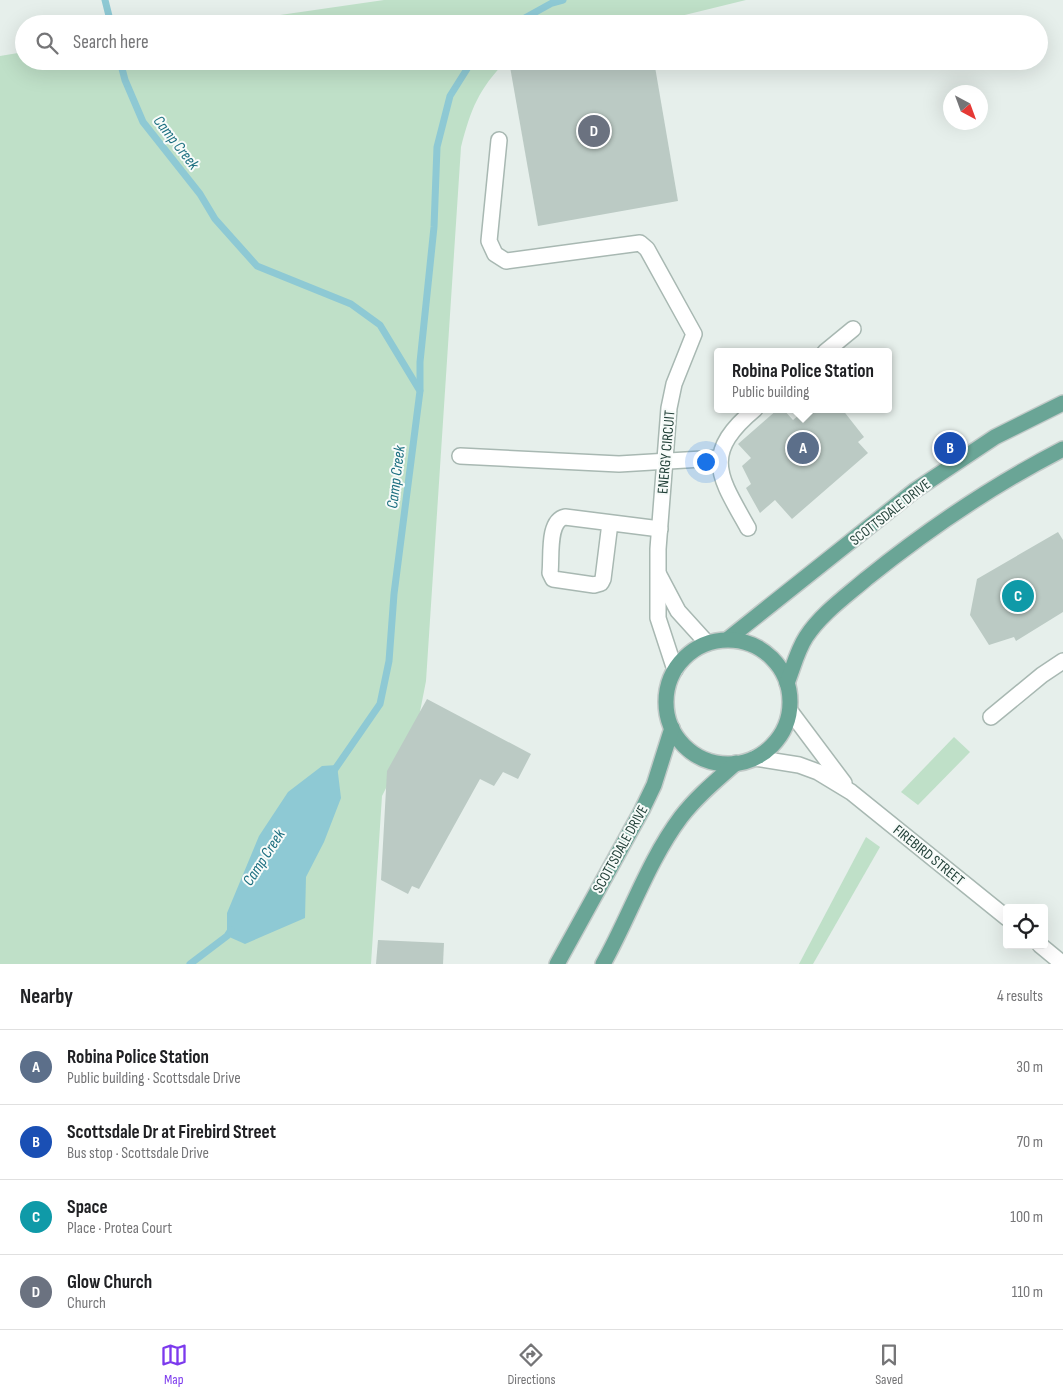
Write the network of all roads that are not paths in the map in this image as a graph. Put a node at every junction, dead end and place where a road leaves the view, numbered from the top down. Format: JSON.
{"nodes":[{"id":1,"x":499,"y":140,"type":"dead end"},
{"id":2,"x":853,"y":329,"type":"dead end"},
{"id":3,"x":830,"y":348,"type":"edge"},
{"id":4,"x":1063,"y":403,"type":"edge"},
{"id":5,"x":751,"y":413,"type":"edge"},
{"id":6,"x":1063,"y":449,"type":"edge"},
{"id":7,"x":460,"y":456,"type":"dead end"},
{"id":8,"x":719,"y":458,"type":"junction"},
{"id":9,"x":664,"y":462,"type":"junction"},
{"id":10,"x":610,"y":523,"type":"junction"},
{"id":11,"x":660,"y":528,"type":"junction"},
{"id":12,"x":748,"y":528,"type":"dead end"},
{"id":13,"x":658,"y":574,"type":"junction"},
{"id":14,"x":728,"y":639,"type":"junction"},
{"id":15,"x":707,"y":643,"type":"junction"},
{"id":16,"x":1063,"y":661,"type":"edge"},
{"id":17,"x":674,"y":670,"type":"junction"},
{"id":18,"x":787,"y":683,"type":"junction"},
{"id":19,"x":790,"y":711,"type":"junction"},
{"id":20,"x":991,"y":717,"type":"dead end"},
{"id":21,"x":672,"y":728,"type":"junction"},
{"id":22,"x":755,"y":758,"type":"junction"},
{"id":23,"x":736,"y":763,"type":"junction"},
{"id":24,"x":851,"y":792,"type":"junction"},
{"id":25,"x":1003,"y":915,"type":"edge"},
{"id":26,"x":1045,"y":949,"type":"edge"},
{"id":27,"x":557,"y":964,"type":"edge"},
{"id":28,"x":603,"y":964,"type":"edge"},
{"id":29,"x":1063,"y":964,"type":"edge"}],
"edges":[{"from":1,"to":9,"type":"street","name":"ENERGY CIRCUIT"},
{"from":2,"to":3,"type":"street"},
{"from":4,"to":14,"type":"main road","name":"SCOTTSDALE DRIVE"},
{"from":5,"to":8,"type":"street"},
{"from":6,"to":18,"type":"main road"},
{"from":7,"to":9,"type":"street"},
{"from":8,"to":9,"type":"street"},
{"from":8,"to":12,"type":"street"},
{"from":9,"to":11,"type":"street","name":"ENERGY CIRCUIT"},
{"from":10,"to":10,"type":"street"},
{"from":10,"to":11,"type":"street"},
{"from":11,"to":13,"type":"street","name":"ENERGY CIRCUIT"},
{"from":13,"to":15,"type":"street"},
{"from":13,"to":17,"type":"street","name":"ENERGY CIRCUIT"},
{"from":14,"to":15,"type":"main road"},
{"from":14,"to":18,"type":"main road"},
{"from":15,"to":17,"type":"main road"},
{"from":16,"to":20,"type":"street"},
{"from":17,"to":21,"type":"main road"},
{"from":18,"to":19,"type":"main road"},
{"from":19,"to":22,"type":"main road"},
{"from":19,"to":24,"type":"street","name":"FIREBIRD STREET"},
{"from":21,"to":23,"type":"main road"},
{"from":21,"to":27,"type":"main road","name":"SCOTTSDALE DRIVE"},
{"from":22,"to":23,"type":"main road"},
{"from":22,"to":24,"type":"street","name":"FIREBIRD STREET"},
{"from":23,"to":28,"type":"main road"},
{"from":24,"to":25,"type":"street","name":"FIREBIRD STREET"},
{"from":26,"to":29,"type":"street"}]}
